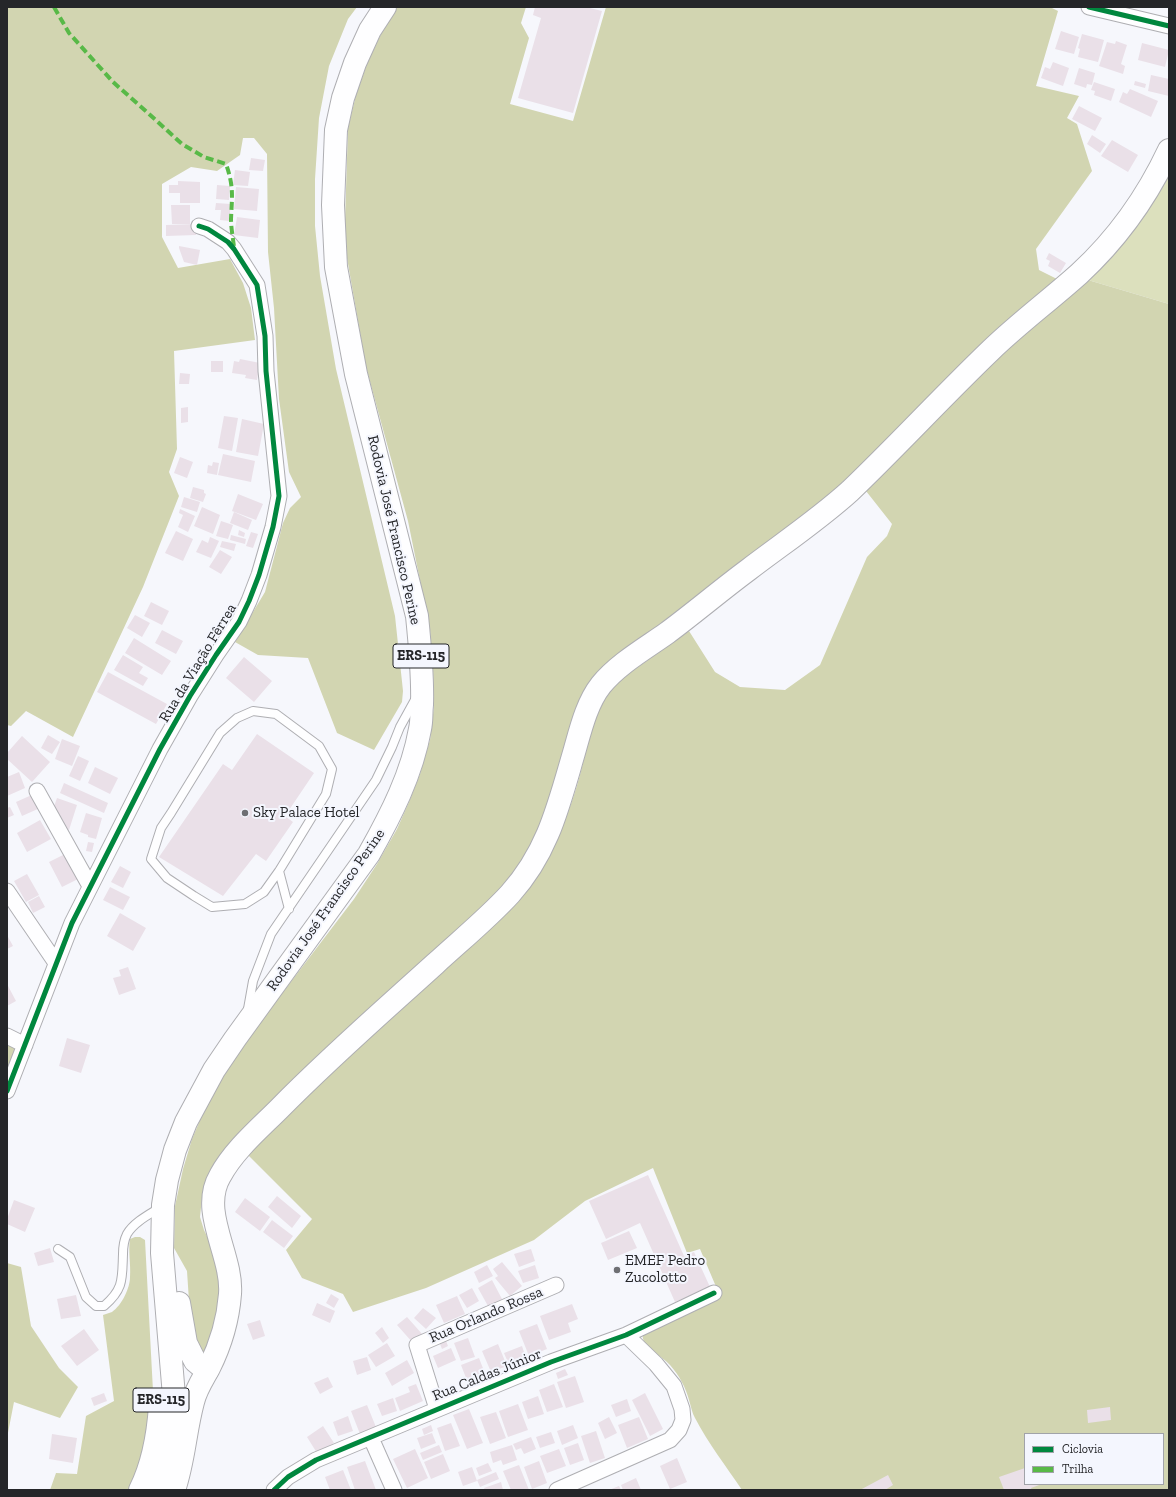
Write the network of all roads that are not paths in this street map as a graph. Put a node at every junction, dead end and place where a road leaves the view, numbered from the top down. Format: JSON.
{"nodes":[{"id":1,"x":385,"y":7,"type":"edge"},
{"id":2,"x":1089,"y":7,"type":"edge"},
{"id":3,"x":1169,"y":26,"type":"edge"},
{"id":4,"x":1169,"y":150,"type":"edge"},
{"id":5,"x":199,"y":226,"type":"dead end"},
{"id":6,"x":422,"y":687,"type":"junction"},
{"id":7,"x":37,"y":791,"type":"dead end"},
{"id":8,"x":279,"y":871,"type":"junction"},
{"id":9,"x":90,"y":886,"type":"junction"},
{"id":10,"x":7,"y":891,"type":"edge"},
{"id":11,"x":289,"y":909,"type":"junction"},
{"id":12,"x":56,"y":963,"type":"junction"},
{"id":13,"x":246,"y":1024,"type":"junction"},
{"id":14,"x":7,"y":1036,"type":"edge"},
{"id":15,"x":25,"y":1045,"type":"junction"},
{"id":16,"x":7,"y":1091,"type":"edge"},
{"id":17,"x":163,"y":1205,"type":"junction"},
{"id":18,"x":58,"y":1249,"type":"dead end"},
{"id":19,"x":162,"y":1253,"type":"junction"},
{"id":20,"x":556,"y":1286,"type":"dead end"},
{"id":21,"x":714,"y":1292,"type":"dead end"},
{"id":22,"x":167,"y":1307,"type":"junction"},
{"id":23,"x":626,"y":1335,"type":"junction"},
{"id":24,"x":207,"y":1371,"type":"junction"},
{"id":25,"x":437,"y":1408,"type":"junction"},
{"id":26,"x":371,"y":1438,"type":"junction"},
{"id":27,"x":140,"y":1490,"type":"edge"},
{"id":28,"x":158,"y":1490,"type":"edge"},
{"id":29,"x":174,"y":1490,"type":"edge"},
{"id":30,"x":274,"y":1490,"type":"edge"},
{"id":31,"x":394,"y":1490,"type":"edge"},
{"id":32,"x":557,"y":1490,"type":"edge"}],
"edges":[{"from":1,"to":6,"type":"main road","name":"Rodovia José Francisco Perine","number":"ERS-115"},
{"from":2,"to":3,"type":"street"},
{"from":4,"to":24,"type":"main road"},
{"from":5,"to":9,"type":"street","name":"Rua da Viação Fêrrea"},
{"from":6,"to":11,"type":"lane"},
{"from":6,"to":13,"type":"main road","name":"Rodovia José Francisco Perine","number":"ERS-115"},
{"from":7,"to":9,"type":"street"},
{"from":8,"to":8,"type":"lane"},
{"from":8,"to":11,"type":"lane"},
{"from":9,"to":12,"type":"street","name":"Rua da Viação Fêrrea"},
{"from":10,"to":12,"type":"street"},
{"from":11,"to":13,"type":"lane"},
{"from":12,"to":15,"type":"street","name":"Rua da Viação Fêrrea"},
{"from":13,"to":17,"type":"main road","name":"Rodovia José Francisco Perine","number":"ERS-115"},
{"from":14,"to":15,"type":"street"},
{"from":15,"to":16,"type":"street","name":"Rua da Viação Fêrrea"},
{"from":17,"to":18,"type":"lane"},
{"from":17,"to":19,"type":"main road","name":"Rodovia José Francisco Perine","number":"ERS-115"},
{"from":19,"to":22,"type":"main road","name":"Rodovia José Francisco Perine","number":"ERS-115"},
{"from":19,"to":24,"type":"main road"},
{"from":20,"to":25,"type":"street","name":"Rua Orlando Rossa"},
{"from":21,"to":23,"type":"street","name":"Rua Caldas Júnior"},
{"from":22,"to":27,"type":"main road","name":"Rodovia José Francisco Perine","number":"ERS-115"},
{"from":22,"to":28,"type":"main road","name":"Rodovia José Francisco Perine","number":"ERS-115"},
{"from":23,"to":25,"type":"street","name":"Rua Caldas Júnior"},
{"from":23,"to":32,"type":"street"},
{"from":24,"to":29,"type":"main road"},
{"from":25,"to":26,"type":"street","name":"Rua Caldas Júnior"},
{"from":26,"to":30,"type":"street","name":"Rua Caldas Júnior"},
{"from":26,"to":31,"type":"street"}]}
